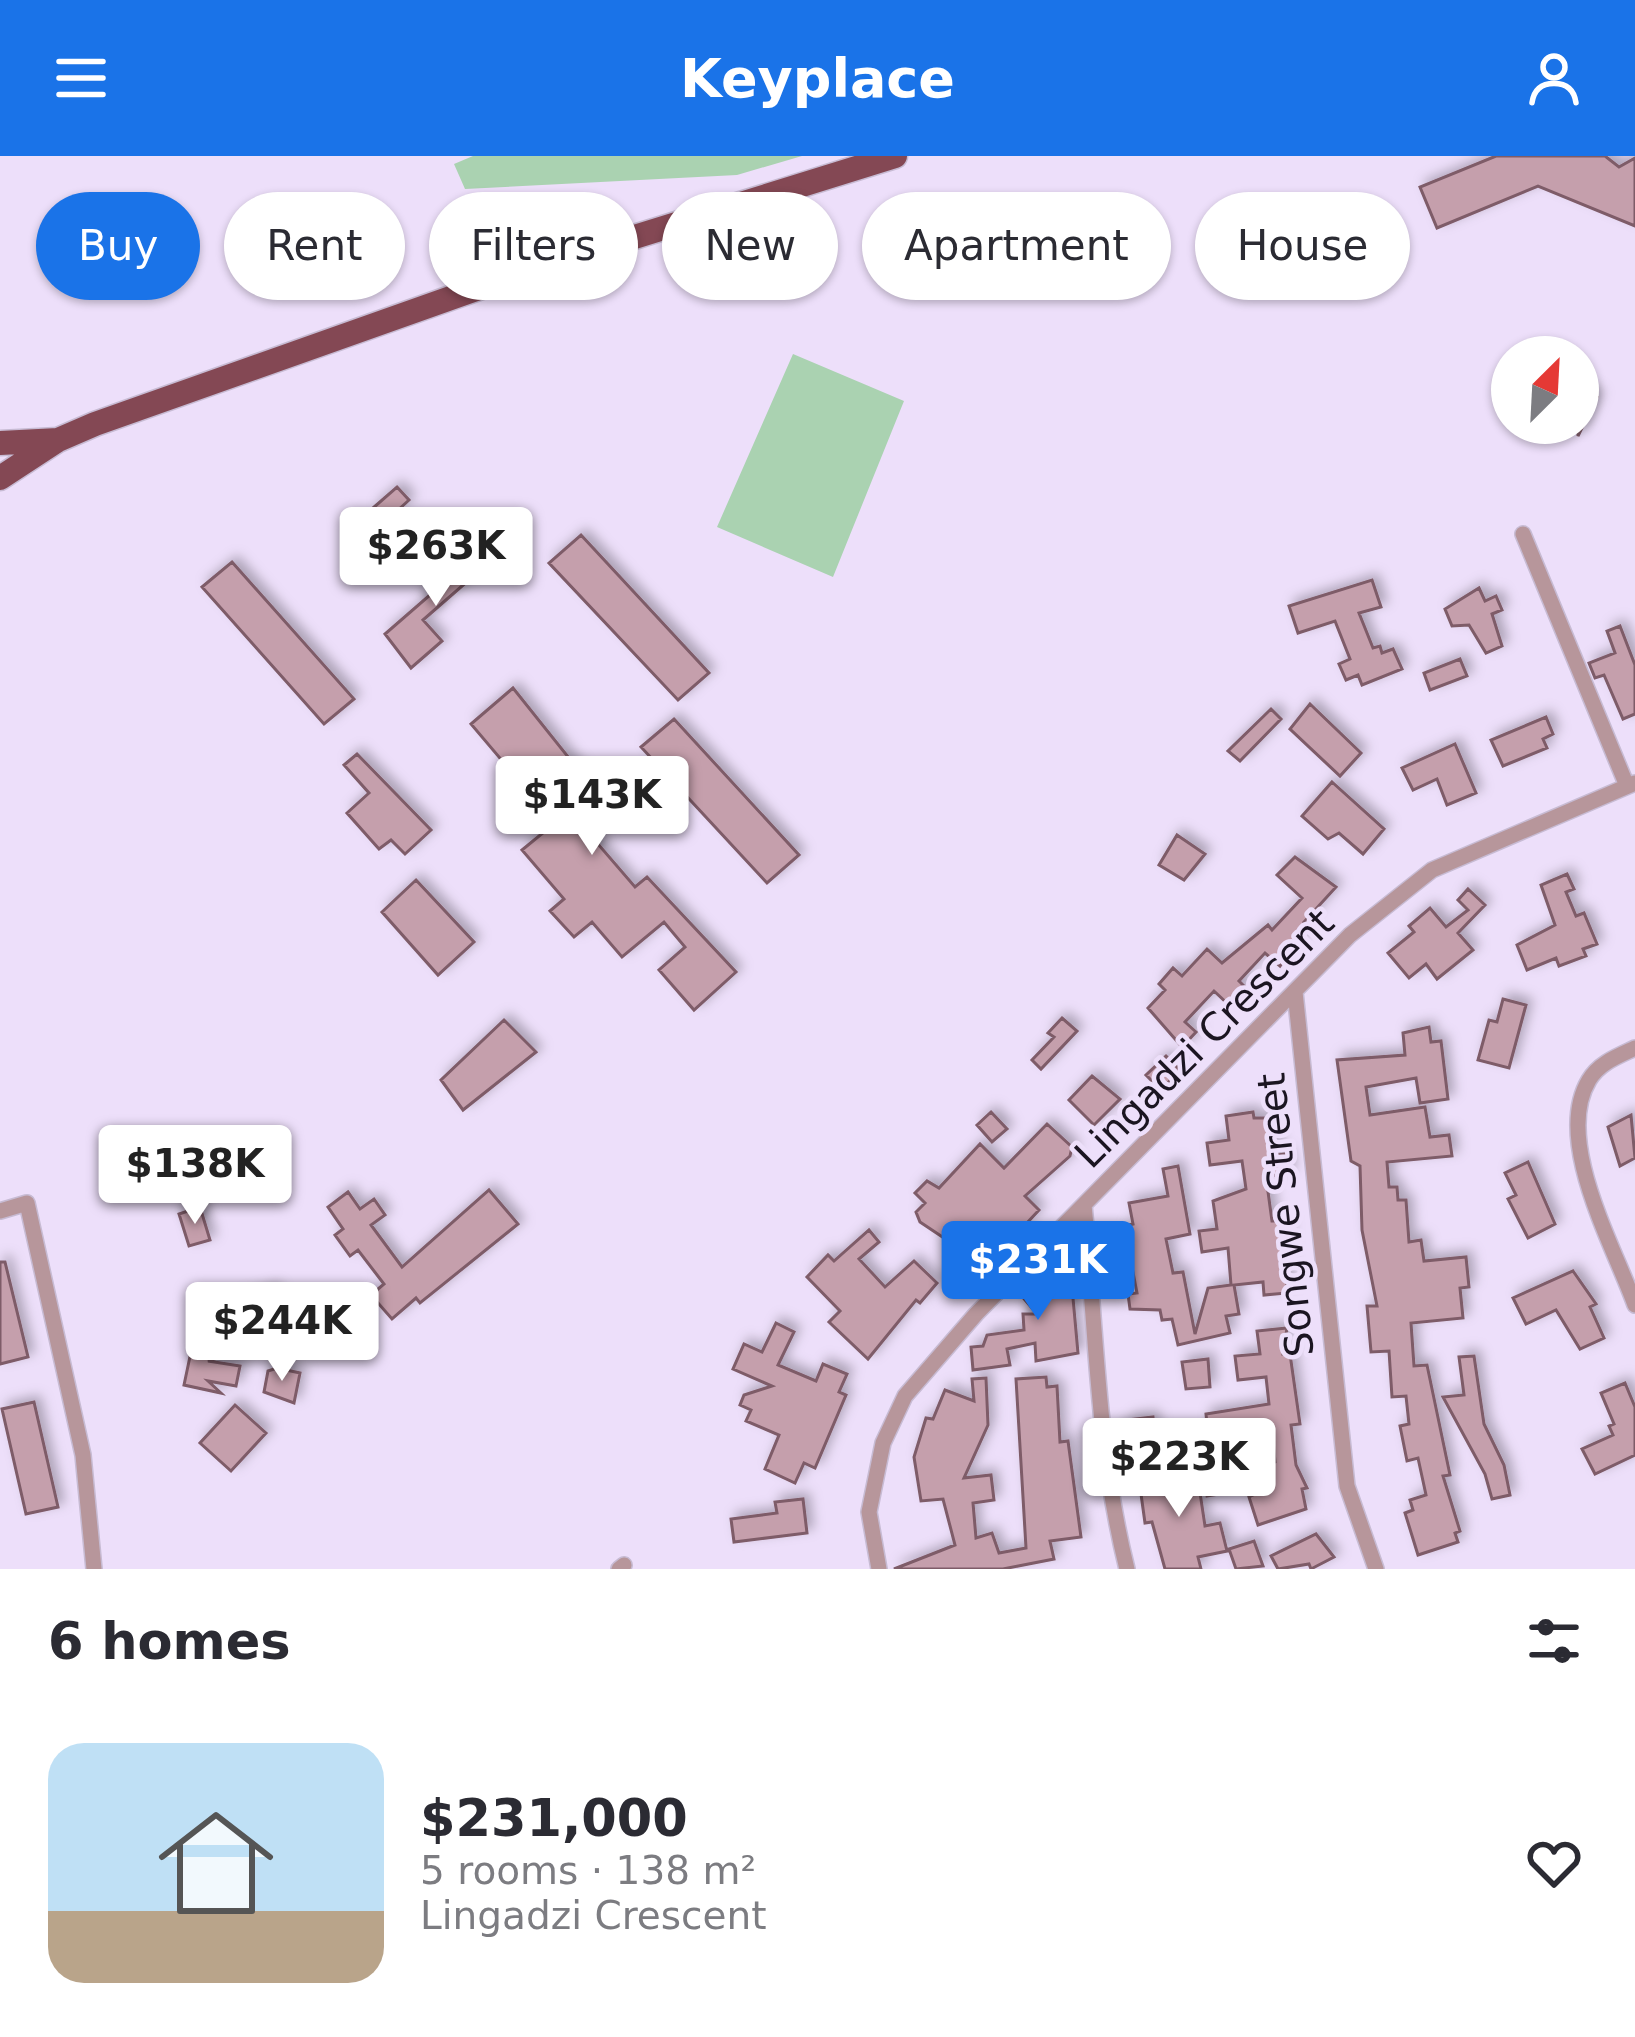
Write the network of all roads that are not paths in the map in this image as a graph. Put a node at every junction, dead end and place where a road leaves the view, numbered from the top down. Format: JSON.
{"nodes":[{"id":1,"x":895,"y":156,"type":"edge"},
{"id":2,"x":58,"y":440,"type":"junction"},
{"id":3,"x":0,"y":443,"type":"edge"},
{"id":4,"x":0,"y":478,"type":"edge"},
{"id":5,"x":1523,"y":534,"type":"dead end"},
{"id":6,"x":1631,"y":785,"type":"edge"},
{"id":7,"x":1295,"y":992,"type":"junction"},
{"id":8,"x":1635,"y":1048,"type":"edge"},
{"id":9,"x":1084,"y":1205,"type":"junction"},
{"id":10,"x":0,"y":1211,"type":"edge"},
{"id":11,"x":1635,"y":1305,"type":"edge"},
{"id":12,"x":94,"y":1569,"type":"edge"},
{"id":13,"x":879,"y":1569,"type":"edge"},
{"id":14,"x":1127,"y":1569,"type":"edge"},
{"id":15,"x":1376,"y":1569,"type":"edge"}],
"edges":[{"from":1,"to":2,"type":"highway"},
{"from":2,"to":3,"type":"highway"},
{"from":2,"to":4,"type":"highway"},
{"from":5,"to":6,"type":"street"},
{"from":6,"to":7,"type":"street","name":"Lingadzi Crescent"},
{"from":7,"to":9,"type":"street","name":"Lingadzi Crescent"},
{"from":7,"to":15,"type":"street","name":"Songwe Street"},
{"from":8,"to":11,"type":"street"},
{"from":9,"to":13,"type":"street","name":"Lingadzi Crescent"},
{"from":9,"to":14,"type":"street"},
{"from":10,"to":12,"type":"street"}]}
